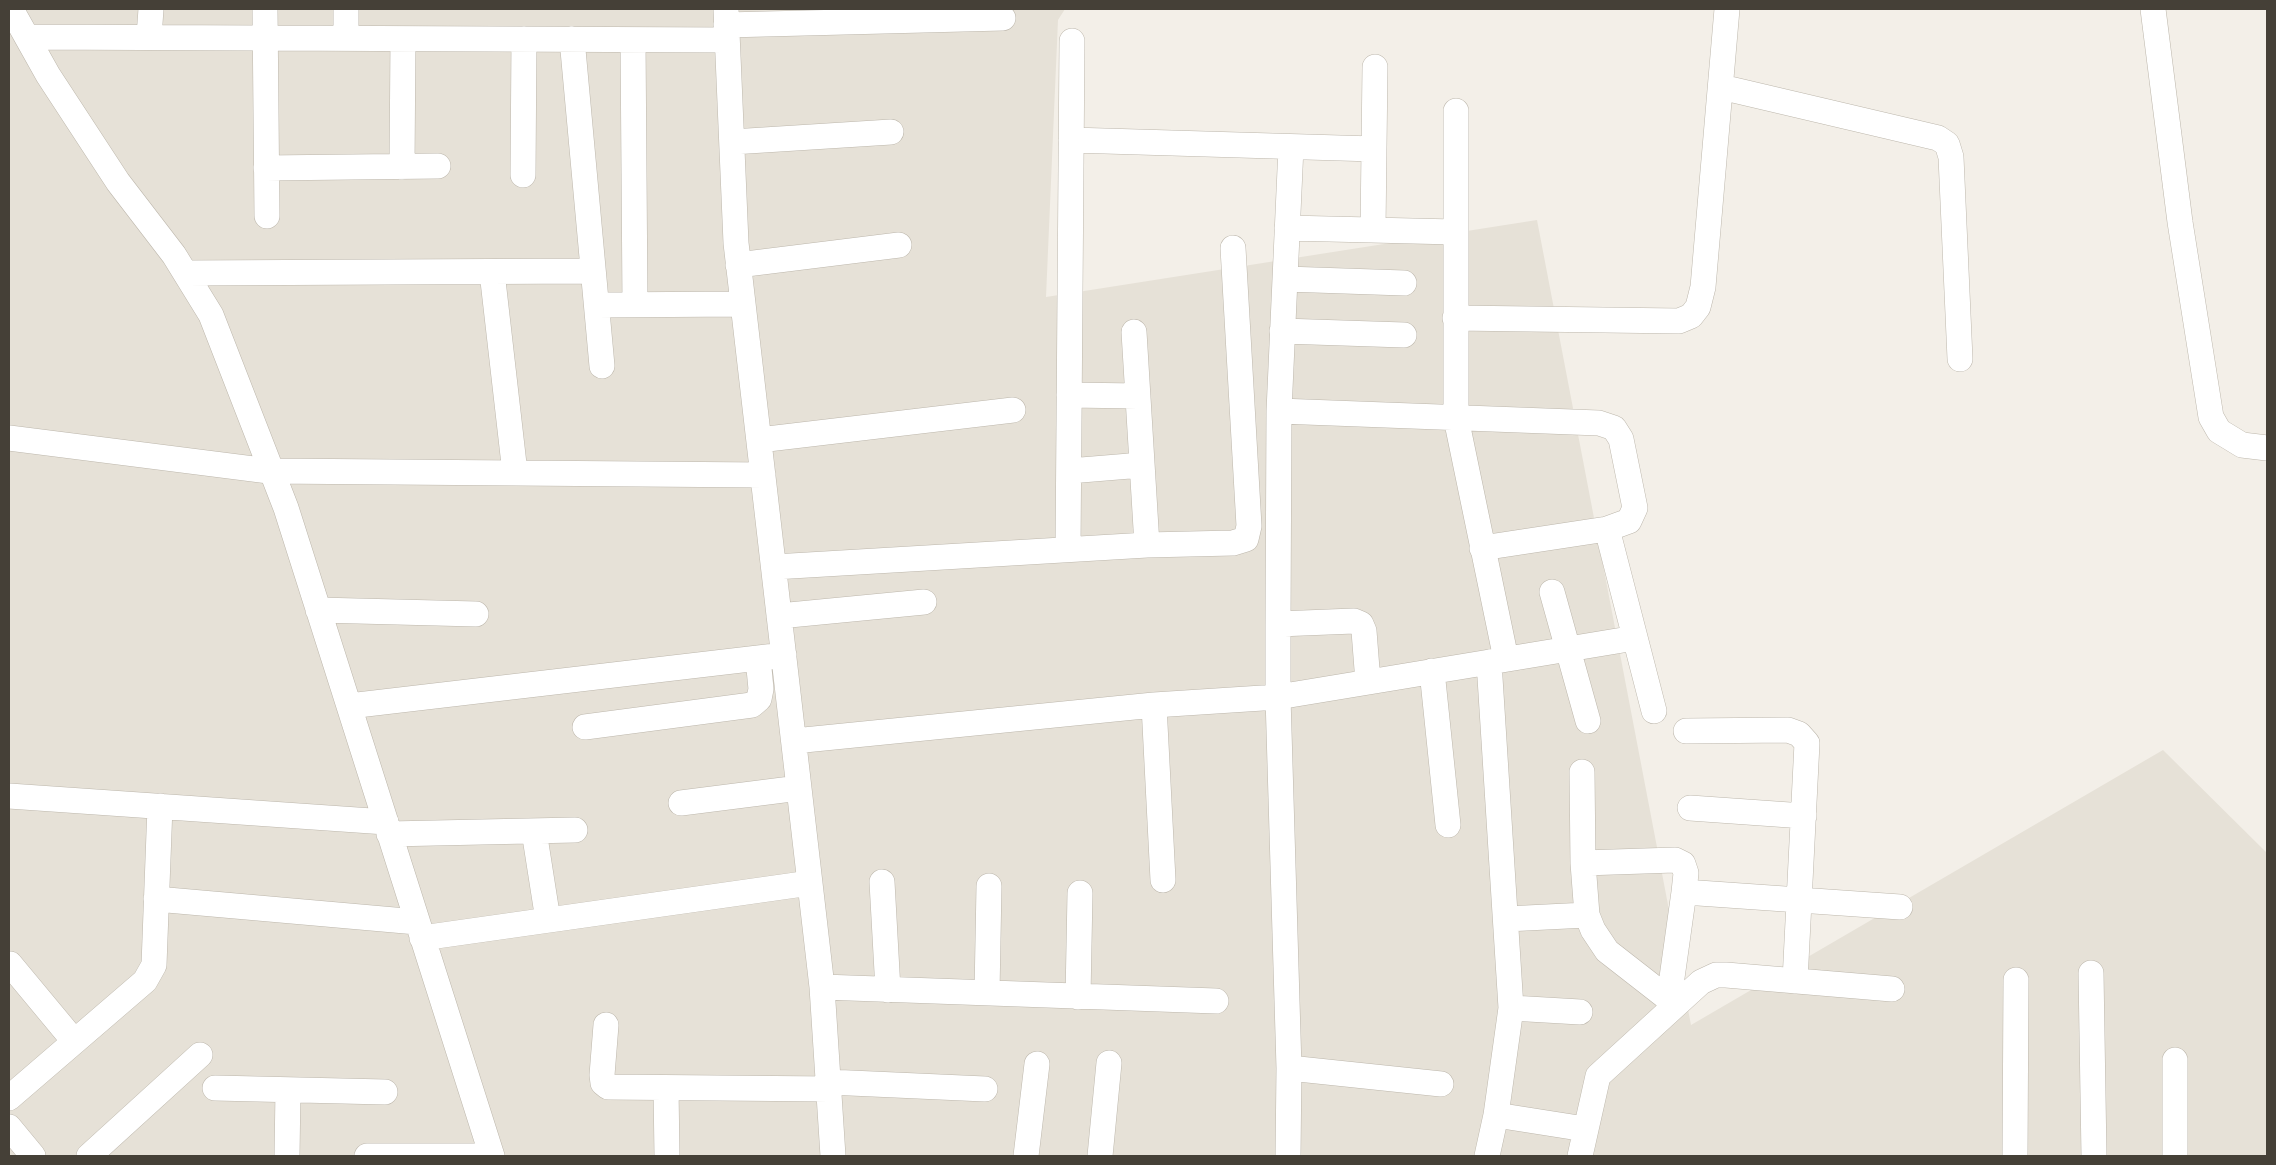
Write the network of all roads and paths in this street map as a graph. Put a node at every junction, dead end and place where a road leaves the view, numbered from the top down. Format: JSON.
{"nodes":[{"id":1,"x":11,"y":9,"type":"edge"},
{"id":2,"x":150,"y":9,"type":"edge"},
{"id":3,"x":265,"y":9,"type":"edge"},
{"id":4,"x":346,"y":9,"type":"edge"},
{"id":5,"x":1727,"y":9,"type":"edge"},
{"id":6,"x":2154,"y":9,"type":"edge"},
{"id":7,"x":1002,"y":18,"type":"dead end"},
{"id":8,"x":726,"y":24,"type":"edge"},
{"id":9,"x":27,"y":37,"type":"junction"},
{"id":10,"x":149,"y":37,"type":"junction"},
{"id":11,"x":266,"y":38,"type":"junction"},
{"id":12,"x":346,"y":38,"type":"junction"},
{"id":13,"x":403,"y":38,"type":"junction"},
{"id":14,"x":524,"y":39,"type":"junction"},
{"id":15,"x":572,"y":39,"type":"junction"},
{"id":16,"x":633,"y":40,"type":"junction"},
{"id":17,"x":1072,"y":41,"type":"dead end"},
{"id":18,"x":1375,"y":67,"type":"dead end"},
{"id":19,"x":1721,"y":87,"type":"junction"},
{"id":20,"x":1456,"y":110,"type":"dead end"},
{"id":21,"x":891,"y":132,"type":"dead end"},
{"id":22,"x":1071,"y":140,"type":"junction"},
{"id":23,"x":732,"y":142,"type":"junction"},
{"id":24,"x":1291,"y":147,"type":"junction"},
{"id":25,"x":1374,"y":149,"type":"junction"},
{"id":26,"x":438,"y":166,"type":"dead end"},
{"id":27,"x":402,"y":167,"type":"junction"},
{"id":28,"x":266,"y":168,"type":"junction"},
{"id":29,"x":523,"y":175,"type":"dead end"},
{"id":30,"x":267,"y":216,"type":"dead end"},
{"id":31,"x":1287,"y":228,"type":"junction"},
{"id":32,"x":1373,"y":230,"type":"junction"},
{"id":33,"x":1455,"y":232,"type":"junction"},
{"id":34,"x":899,"y":245,"type":"dead end"},
{"id":35,"x":1233,"y":248,"type":"dead end"},
{"id":36,"x":738,"y":265,"type":"junction"},
{"id":37,"x":594,"y":271,"type":"junction"},
{"id":38,"x":492,"y":272,"type":"junction"},
{"id":39,"x":186,"y":273,"type":"junction"},
{"id":40,"x":1285,"y":279,"type":"junction"},
{"id":41,"x":1404,"y":283,"type":"dead end"},
{"id":42,"x":635,"y":304,"type":"junction"},
{"id":43,"x":743,"y":304,"type":"junction"},
{"id":44,"x":597,"y":305,"type":"junction"},
{"id":45,"x":1455,"y":318,"type":"junction"},
{"id":46,"x":1282,"y":331,"type":"junction"},
{"id":47,"x":1134,"y":332,"type":"dead end"},
{"id":48,"x":1404,"y":335,"type":"dead end"},
{"id":49,"x":1960,"y":358,"type":"dead end"},
{"id":50,"x":602,"y":366,"type":"dead end"},
{"id":51,"x":1239,"y":366,"type":"junction"},
{"id":52,"x":1281,"y":367,"type":"junction"},
{"id":53,"x":1069,"y":395,"type":"junction"},
{"id":54,"x":1138,"y":396,"type":"junction"},
{"id":55,"x":1013,"y":410,"type":"dead end"},
{"id":56,"x":1279,"y":411,"type":"junction"},
{"id":57,"x":1456,"y":418,"type":"junction"},
{"id":58,"x":9,"y":438,"type":"edge"},
{"id":59,"x":759,"y":440,"type":"junction"},
{"id":60,"x":2267,"y":448,"type":"edge"},
{"id":61,"x":1142,"y":465,"type":"junction"},
{"id":62,"x":270,"y":471,"type":"junction"},
{"id":63,"x":1069,"y":471,"type":"junction"},
{"id":64,"x":514,"y":473,"type":"junction"},
{"id":65,"x":763,"y":475,"type":"junction"},
{"id":66,"x":1607,"y":529,"type":"junction"},
{"id":67,"x":1147,"y":545,"type":"junction"},
{"id":68,"x":1482,"y":548,"type":"junction"},
{"id":69,"x":1068,"y":549,"type":"junction"},
{"id":70,"x":774,"y":567,"type":"junction"},
{"id":71,"x":1552,"y":592,"type":"dead end"},
{"id":72,"x":924,"y":602,"type":"dead end"},
{"id":73,"x":318,"y":610,"type":"junction"},
{"id":74,"x":476,"y":614,"type":"dead end"},
{"id":75,"x":779,"y":616,"type":"junction"},
{"id":76,"x":1278,"y":624,"type":"junction"},
{"id":77,"x":1635,"y":638,"type":"junction"},
{"id":78,"x":1568,"y":649,"type":"junction"},
{"id":79,"x":784,"y":655,"type":"junction"},
{"id":80,"x":758,"y":658,"type":"junction"},
{"id":81,"x":1498,"y":661,"type":"junction"},
{"id":82,"x":1432,"y":671,"type":"junction"},
{"id":83,"x":1368,"y":682,"type":"junction"},
{"id":84,"x":1278,"y":697,"type":"junction"},
{"id":85,"x":1154,"y":705,"type":"junction"},
{"id":86,"x":349,"y":706,"type":"junction"},
{"id":87,"x":1654,"y":711,"type":"dead end"},
{"id":88,"x":1588,"y":721,"type":"dead end"},
{"id":89,"x":585,"y":727,"type":"dead end"},
{"id":90,"x":1686,"y":731,"type":"dead end"},
{"id":91,"x":794,"y":741,"type":"junction"},
{"id":92,"x":1582,"y":772,"type":"dead end"},
{"id":93,"x":799,"y":788,"type":"junction"},
{"id":94,"x":9,"y":796,"type":"edge"},
{"id":95,"x":681,"y":803,"type":"dead end"},
{"id":96,"x":160,"y":806,"type":"junction"},
{"id":97,"x":1690,"y":808,"type":"dead end"},
{"id":98,"x":1804,"y":816,"type":"junction"},
{"id":99,"x":1448,"y":825,"type":"dead end"},
{"id":100,"x":387,"y":828,"type":"junction"},
{"id":101,"x":575,"y":830,"type":"dead end"},
{"id":102,"x":534,"y":831,"type":"junction"},
{"id":103,"x":1583,"y":863,"type":"junction"},
{"id":104,"x":1163,"y":880,"type":"dead end"},
{"id":105,"x":882,"y":882,"type":"dead end"},
{"id":106,"x":810,"y":883,"type":"junction"},
{"id":107,"x":989,"y":886,"type":"dead end"},
{"id":108,"x":1684,"y":892,"type":"junction"},
{"id":109,"x":1080,"y":893,"type":"dead end"},
{"id":110,"x":156,"y":899,"type":"junction"},
{"id":111,"x":1801,"y":900,"type":"junction"},
{"id":112,"x":1900,"y":907,"type":"dead end"},
{"id":113,"x":1587,"y":915,"type":"junction"},
{"id":114,"x":1506,"y":918,"type":"junction"},
{"id":115,"x":548,"y":920,"type":"junction"},
{"id":116,"x":420,"y":930,"type":"junction"},
{"id":117,"x":10,"y":964,"type":"dead end"},
{"id":118,"x":2091,"y":973,"type":"dead end"},
{"id":119,"x":2016,"y":980,"type":"dead end"},
{"id":120,"x":1795,"y":981,"type":"junction"},
{"id":121,"x":822,"y":987,"type":"junction"},
{"id":122,"x":1892,"y":989,"type":"dead end"},
{"id":123,"x":888,"y":990,"type":"junction"},
{"id":124,"x":987,"y":993,"type":"junction"},
{"id":125,"x":1078,"y":996,"type":"junction"},
{"id":126,"x":1216,"y":1001,"type":"dead end"},
{"id":127,"x":1672,"y":1001,"type":"junction"},
{"id":128,"x":1510,"y":1008,"type":"junction"},
{"id":129,"x":1580,"y":1012,"type":"dead end"},
{"id":130,"x":606,"y":1025,"type":"dead end"},
{"id":131,"x":74,"y":1041,"type":"junction"},
{"id":132,"x":200,"y":1055,"type":"dead end"},
{"id":133,"x":2175,"y":1060,"type":"dead end"},
{"id":134,"x":1108,"y":1063,"type":"dead end"},
{"id":135,"x":1037,"y":1064,"type":"dead end"},
{"id":136,"x":1289,"y":1068,"type":"junction"},
{"id":137,"x":1441,"y":1084,"type":"dead end"},
{"id":138,"x":829,"y":1085,"type":"junction"},
{"id":139,"x":215,"y":1088,"type":"dead end"},
{"id":140,"x":666,"y":1088,"type":"junction"},
{"id":141,"x":985,"y":1089,"type":"dead end"},
{"id":142,"x":288,"y":1090,"type":"junction"},
{"id":143,"x":385,"y":1092,"type":"dead end"},
{"id":144,"x":9,"y":1098,"type":"edge"},
{"id":145,"x":1496,"y":1115,"type":"junction"},
{"id":146,"x":9,"y":1127,"type":"edge"},
{"id":147,"x":1585,"y":1129,"type":"junction"},
{"id":148,"x":96,"y":1154,"type":"edge"},
{"id":149,"x":33,"y":1156,"type":"edge"},
{"id":150,"x":288,"y":1156,"type":"edge"},
{"id":151,"x":367,"y":1156,"type":"edge"},
{"id":152,"x":492,"y":1156,"type":"edge"},
{"id":153,"x":667,"y":1156,"type":"edge"},
{"id":154,"x":833,"y":1156,"type":"edge"},
{"id":155,"x":1026,"y":1156,"type":"edge"},
{"id":156,"x":1100,"y":1156,"type":"edge"},
{"id":157,"x":1288,"y":1156,"type":"edge"},
{"id":158,"x":1487,"y":1156,"type":"edge"},
{"id":159,"x":1580,"y":1156,"type":"edge"},
{"id":160,"x":2015,"y":1156,"type":"edge"},
{"id":161,"x":2094,"y":1156,"type":"edge"},
{"id":162,"x":2175,"y":1156,"type":"edge"}],
"edges":[{"from":1,"to":9,"type":"street"},
{"from":2,"to":10,"type":"street"},
{"from":3,"to":11,"type":"street"},
{"from":4,"to":12,"type":"street"},
{"from":5,"to":19,"type":"street"},
{"from":6,"to":60,"type":"street"},
{"from":7,"to":8,"type":"street"},
{"from":8,"to":16,"type":"street"},
{"from":8,"to":23,"type":"street"},
{"from":9,"to":10,"type":"street"},
{"from":9,"to":39,"type":"street"},
{"from":10,"to":11,"type":"street"},
{"from":11,"to":12,"type":"street"},
{"from":11,"to":28,"type":"street"},
{"from":12,"to":13,"type":"street"},
{"from":13,"to":14,"type":"street"},
{"from":13,"to":27,"type":"street"},
{"from":14,"to":15,"type":"street"},
{"from":14,"to":29,"type":"street"},
{"from":15,"to":16,"type":"street"},
{"from":15,"to":37,"type":"street"},
{"from":16,"to":42,"type":"street"},
{"from":17,"to":22,"type":"street"},
{"from":18,"to":25,"type":"street"},
{"from":19,"to":45,"type":"street"},
{"from":19,"to":49,"type":"street"},
{"from":20,"to":33,"type":"street"},
{"from":21,"to":23,"type":"street"},
{"from":22,"to":24,"type":"street"},
{"from":22,"to":53,"type":"street"},
{"from":23,"to":36,"type":"street"},
{"from":24,"to":25,"type":"street"},
{"from":24,"to":31,"type":"street"},
{"from":25,"to":32,"type":"street"},
{"from":26,"to":27,"type":"street"},
{"from":27,"to":28,"type":"street"},
{"from":28,"to":30,"type":"street"},
{"from":31,"to":32,"type":"street"},
{"from":31,"to":40,"type":"street"},
{"from":32,"to":33,"type":"street"},
{"from":33,"to":45,"type":"street"},
{"from":34,"to":36,"type":"street"},
{"from":35,"to":51,"type":"street"},
{"from":36,"to":43,"type":"street"},
{"from":37,"to":38,"type":"street"},
{"from":37,"to":44,"type":"street"},
{"from":38,"to":39,"type":"street"},
{"from":38,"to":64,"type":"street"},
{"from":39,"to":62,"type":"street"},
{"from":40,"to":41,"type":"street"},
{"from":40,"to":46,"type":"street"},
{"from":42,"to":43,"type":"street"},
{"from":42,"to":44,"type":"street"},
{"from":43,"to":59,"type":"street"},
{"from":44,"to":50,"type":"street"},
{"from":45,"to":57,"type":"street"},
{"from":46,"to":48,"type":"street"},
{"from":46,"to":52,"type":"street"},
{"from":47,"to":54,"type":"street"},
{"from":51,"to":52,"type":"street"},
{"from":51,"to":67,"type":"street"},
{"from":52,"to":56,"type":"street"},
{"from":53,"to":54,"type":"street"},
{"from":53,"to":63,"type":"street"},
{"from":54,"to":61,"type":"street"},
{"from":55,"to":59,"type":"street"},
{"from":56,"to":57,"type":"street"},
{"from":56,"to":76,"type":"street"},
{"from":57,"to":66,"type":"street"},
{"from":57,"to":68,"type":"street"},
{"from":58,"to":62,"type":"street"},
{"from":59,"to":65,"type":"street"},
{"from":61,"to":63,"type":"street"},
{"from":61,"to":67,"type":"street"},
{"from":62,"to":64,"type":"street"},
{"from":62,"to":73,"type":"street"},
{"from":63,"to":69,"type":"street"},
{"from":64,"to":65,"type":"street"},
{"from":65,"to":70,"type":"street"},
{"from":66,"to":68,"type":"street"},
{"from":66,"to":77,"type":"street"},
{"from":67,"to":69,"type":"street"},
{"from":68,"to":81,"type":"street"},
{"from":69,"to":70,"type":"street"},
{"from":70,"to":75,"type":"street"},
{"from":71,"to":78,"type":"street"},
{"from":72,"to":75,"type":"street"},
{"from":73,"to":74,"type":"street"},
{"from":73,"to":86,"type":"street"},
{"from":75,"to":79,"type":"street"},
{"from":76,"to":83,"type":"street"},
{"from":76,"to":84,"type":"street"},
{"from":77,"to":78,"type":"street"},
{"from":77,"to":87,"type":"street"},
{"from":78,"to":81,"type":"street"},
{"from":78,"to":88,"type":"street"},
{"from":79,"to":80,"type":"street"},
{"from":79,"to":91,"type":"street"},
{"from":80,"to":86,"type":"street"},
{"from":80,"to":89,"type":"street"},
{"from":81,"to":82,"type":"street"},
{"from":81,"to":114,"type":"street"},
{"from":82,"to":83,"type":"street"},
{"from":82,"to":99,"type":"street"},
{"from":83,"to":84,"type":"street"},
{"from":84,"to":85,"type":"street"},
{"from":84,"to":136,"type":"street"},
{"from":85,"to":91,"type":"street"},
{"from":85,"to":104,"type":"street"},
{"from":86,"to":100,"type":"street"},
{"from":90,"to":98,"type":"street"},
{"from":91,"to":93,"type":"street"},
{"from":92,"to":103,"type":"street"},
{"from":93,"to":95,"type":"street"},
{"from":93,"to":106,"type":"street"},
{"from":94,"to":96,"type":"street"},
{"from":96,"to":100,"type":"street"},
{"from":96,"to":110,"type":"street"},
{"from":97,"to":98,"type":"street"},
{"from":98,"to":111,"type":"street"},
{"from":100,"to":102,"type":"street"},
{"from":100,"to":116,"type":"street"},
{"from":101,"to":102,"type":"street"},
{"from":102,"to":115,"type":"street"},
{"from":103,"to":108,"type":"street"},
{"from":103,"to":113,"type":"street"},
{"from":105,"to":123,"type":"street"},
{"from":106,"to":115,"type":"street"},
{"from":106,"to":121,"type":"street"},
{"from":107,"to":124,"type":"street"},
{"from":108,"to":111,"type":"street"},
{"from":108,"to":127,"type":"street"},
{"from":109,"to":125,"type":"street"},
{"from":110,"to":116,"type":"street"},
{"from":110,"to":131,"type":"street"},
{"from":111,"to":112,"type":"street"},
{"from":111,"to":120,"type":"street"},
{"from":113,"to":114,"type":"street"},
{"from":113,"to":127,"type":"street"},
{"from":114,"to":128,"type":"street"},
{"from":115,"to":116,"type":"street"},
{"from":116,"to":152,"type":"street"},
{"from":117,"to":131,"type":"street"},
{"from":118,"to":161,"type":"street"},
{"from":119,"to":160,"type":"street"},
{"from":120,"to":122,"type":"street"},
{"from":120,"to":127,"type":"street"},
{"from":121,"to":123,"type":"street"},
{"from":121,"to":138,"type":"street"},
{"from":123,"to":124,"type":"street"},
{"from":124,"to":125,"type":"street"},
{"from":125,"to":126,"type":"street"},
{"from":127,"to":147,"type":"street"},
{"from":128,"to":129,"type":"street"},
{"from":128,"to":145,"type":"street"},
{"from":130,"to":140,"type":"street"},
{"from":131,"to":144,"type":"street"},
{"from":132,"to":148,"type":"street"},
{"from":133,"to":162,"type":"street"},
{"from":134,"to":156,"type":"street"},
{"from":135,"to":155,"type":"street"},
{"from":136,"to":137,"type":"street"},
{"from":136,"to":157,"type":"street"},
{"from":138,"to":140,"type":"street"},
{"from":138,"to":141,"type":"street"},
{"from":138,"to":154,"type":"street"},
{"from":139,"to":142,"type":"street"},
{"from":140,"to":153,"type":"street"},
{"from":142,"to":143,"type":"street"},
{"from":142,"to":150,"type":"street"},
{"from":145,"to":147,"type":"street"},
{"from":145,"to":158,"type":"street"},
{"from":146,"to":149,"type":"street"},
{"from":147,"to":159,"type":"street"},
{"from":151,"to":152,"type":"street"}]}
